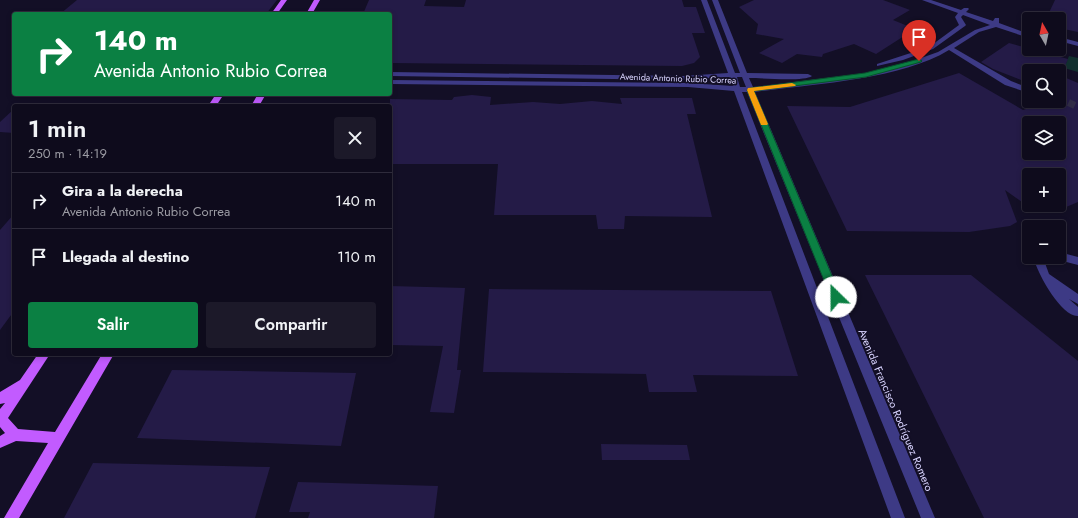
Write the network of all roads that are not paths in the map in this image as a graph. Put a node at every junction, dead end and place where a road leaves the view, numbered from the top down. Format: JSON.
{"nodes":[{"id":1,"x":284,"y":0,"type":"edge"},
{"id":2,"x":317,"y":0,"type":"edge"},
{"id":3,"x":704,"y":0,"type":"edge"},
{"id":4,"x":715,"y":0,"type":"edge"},
{"id":5,"x":925,"y":0,"type":"edge"},
{"id":6,"x":940,"y":0,"type":"edge"},
{"id":7,"x":275,"y":12,"type":"edge"},
{"id":8,"x":310,"y":12,"type":"edge"},
{"id":9,"x":962,"y":13,"type":"junction"},
{"id":10,"x":994,"y":24,"type":"junction"},
{"id":11,"x":962,"y":26,"type":"junction"},
{"id":12,"x":1022,"y":29,"type":"edge"},
{"id":13,"x":976,"y":31,"type":"junction"},
{"id":14,"x":1020,"y":33,"type":"joint"},
{"id":15,"x":1066,"y":41,"type":"edge"},
{"id":16,"x":1078,"y":44,"type":"edge"},
{"id":17,"x":936,"y":45,"type":"junction"},
{"id":18,"x":1066,"y":46,"type":"edge"},
{"id":19,"x":948,"y":49,"type":"junction"},
{"id":20,"x":1078,"y":49,"type":"edge"},
{"id":21,"x":831,"y":73,"type":"junction"},
{"id":22,"x":392,"y":74,"type":"edge"},
{"id":23,"x":732,"y":75,"type":"junction"},
{"id":24,"x":745,"y":75,"type":"junction"},
{"id":25,"x":712,"y":76,"type":"junction"},
{"id":26,"x":762,"y":76,"type":"junction"},
{"id":27,"x":837,"y":79,"type":"junction"},
{"id":28,"x":392,"y":82,"type":"edge"},
{"id":29,"x":716,"y":87,"type":"junction"},
{"id":30,"x":737,"y":88,"type":"junction"},
{"id":31,"x":765,"y":88,"type":"junction"},
{"id":32,"x":1022,"y":88,"type":"edge"},
{"id":33,"x":750,"y":90,"type":"junction"},
{"id":34,"x":1066,"y":258,"type":"edge"},
{"id":35,"x":1078,"y":261,"type":"edge"},
{"id":36,"x":1041,"y":264,"type":"edge"},
{"id":37,"x":1043,"y":273,"type":"junction"},
{"id":38,"x":1078,"y":300,"type":"edge"},
{"id":39,"x":1076,"y":312,"type":"dead end"},
{"id":40,"x":43,"y":356,"type":"edge"},
{"id":41,"x":107,"y":356,"type":"edge"},
{"id":42,"x":25,"y":382,"type":"junction"},
{"id":43,"x":0,"y":399,"type":"edge"},
{"id":44,"x":0,"y":419,"type":"edge"},
{"id":45,"x":15,"y":435,"type":"junction"},
{"id":46,"x":58,"y":438,"type":"junction"},
{"id":47,"x":0,"y":442,"type":"edge"},
{"id":48,"x":11,"y":518,"type":"edge"},
{"id":49,"x":898,"y":518,"type":"edge"},
{"id":50,"x":928,"y":518,"type":"edge"}],
"edges":[{"from":1,"to":7,"type":"main road"},
{"from":2,"to":8,"type":"main road"},
{"from":3,"to":23,"type":"street"},
{"from":4,"to":24,"type":"street","name":"Avenida Francisco Rodríguez Romero"},
{"from":5,"to":9,"type":"street"},
{"from":6,"to":9,"type":"street"},
{"from":9,"to":10,"type":"street"},
{"from":9,"to":10,"type":"street"},
{"from":9,"to":11,"type":"street"},
{"from":10,"to":12,"type":"street"},
{"from":10,"to":13,"type":"street","name":"Avenida Antonio Rubio Correa"},
{"from":10,"to":14,"type":"street"},
{"from":11,"to":13,"type":"street"},
{"from":11,"to":17,"type":"street","name":"Avenida Antonio Rubio Correa"},
{"from":13,"to":14,"type":"street"},
{"from":13,"to":19,"type":"street","name":"Avenida Antonio Rubio Correa"},
{"from":15,"to":16,"type":"street"},
{"from":17,"to":19,"type":"street"},
{"from":17,"to":21,"type":"street","name":"Avenida Antonio Rubio Correa"},
{"from":18,"to":20,"type":"street"},
{"from":19,"to":27,"type":"street","name":"Avenida Antonio Rubio Correa"},
{"from":19,"to":32,"type":"street"},
{"from":21,"to":26,"type":"street","name":"Avenida Antonio Rubio Correa"},
{"from":21,"to":27,"type":"street"},
{"from":22,"to":25,"type":"street","name":"Avenida Antonio Rubio Correa"},
{"from":23,"to":24,"type":"street","name":"Avenida Antonio Rubio Correa"},
{"from":23,"to":25,"type":"street","name":"Avenida Antonio Rubio Correa"},
{"from":23,"to":30,"type":"street"},
{"from":24,"to":26,"type":"street","name":"Avenida Antonio Rubio Correa"},
{"from":24,"to":33,"type":"street","name":"Avenida Francisco Rodríguez Romero"},
{"from":25,"to":29,"type":"street"},
{"from":26,"to":31,"type":"street"},
{"from":27,"to":31,"type":"street","name":"Avenida Antonio Rubio Correa"},
{"from":28,"to":29,"type":"street","name":"Avenida Antonio Rubio Correa"},
{"from":29,"to":30,"type":"street","name":"Avenida Antonio Rubio Correa"},
{"from":30,"to":33,"type":"street","name":"Avenida Antonio Rubio Correa"},
{"from":30,"to":49,"type":"street"},
{"from":31,"to":33,"type":"street","name":"Avenida Antonio Rubio Correa"},
{"from":33,"to":50,"type":"street","name":"Avenida Francisco Rodríguez Romero"},
{"from":34,"to":35,"type":"street"},
{"from":36,"to":37,"type":"street"},
{"from":37,"to":38,"type":"street"},
{"from":37,"to":39,"type":"street"},
{"from":40,"to":42,"type":"main road"},
{"from":41,"to":46,"type":"main road"},
{"from":42,"to":43,"type":"main road"},
{"from":42,"to":44,"type":"main road"},
{"from":44,"to":45,"type":"main road"},
{"from":45,"to":46,"type":"main road"},
{"from":45,"to":47,"type":"main road"},
{"from":46,"to":48,"type":"main road"}]}
